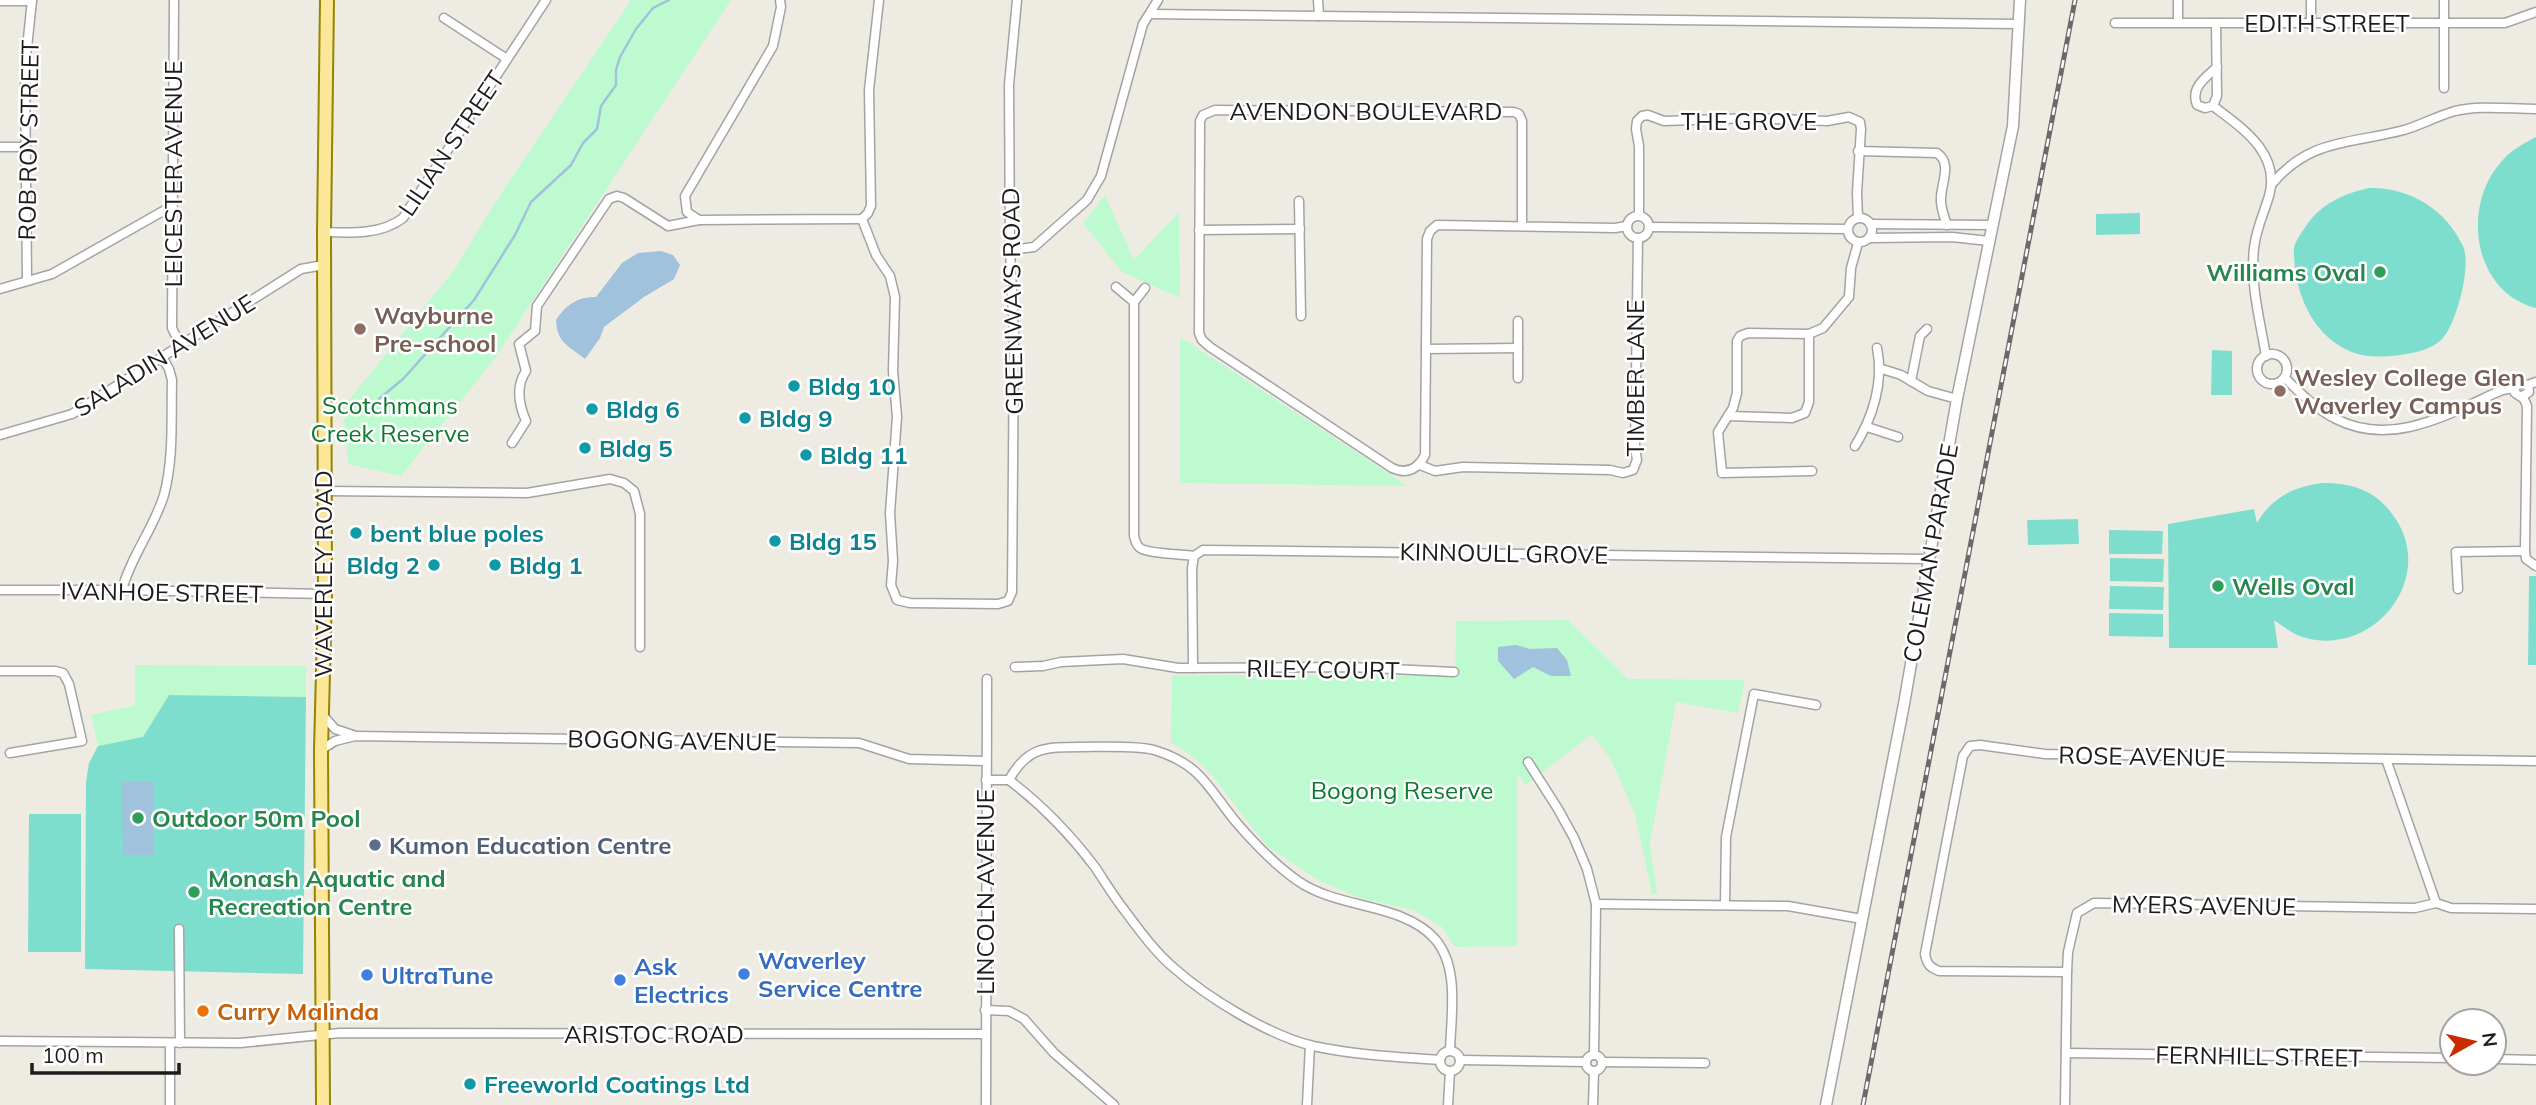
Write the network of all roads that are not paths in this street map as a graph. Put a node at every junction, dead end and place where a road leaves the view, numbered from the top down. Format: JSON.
{"nodes":[{"id":1,"x":174,"y":0,"type":"edge"},
{"id":2,"x":327,"y":0,"type":"edge"},
{"id":3,"x":546,"y":0,"type":"edge"},
{"id":4,"x":780,"y":0,"type":"edge"},
{"id":5,"x":879,"y":0,"type":"edge"},
{"id":6,"x":1017,"y":0,"type":"edge"},
{"id":7,"x":1158,"y":0,"type":"edge"},
{"id":8,"x":1318,"y":0,"type":"edge"},
{"id":9,"x":2020,"y":0,"type":"edge"},
{"id":10,"x":2178,"y":0,"type":"edge"},
{"id":11,"x":2311,"y":0,"type":"edge"},
{"id":12,"x":2444,"y":0,"type":"edge"},
{"id":13,"x":0,"y":1,"type":"edge"},
{"id":14,"x":32,"y":1,"type":"edge"},
{"id":15,"x":2536,"y":12,"type":"edge"},
{"id":16,"x":1150,"y":14,"type":"junction"},
{"id":17,"x":1319,"y":16,"type":"junction"},
{"id":18,"x":444,"y":18,"type":"dead end"},
{"id":19,"x":2178,"y":22,"type":"junction"},
{"id":20,"x":2115,"y":23,"type":"dead end"},
{"id":21,"x":2216,"y":23,"type":"junction"},
{"id":22,"x":2444,"y":23,"type":"junction"},
{"id":23,"x":2019,"y":24,"type":"junction"},
{"id":24,"x":2311,"y":24,"type":"junction"},
{"id":25,"x":507,"y":59,"type":"junction"},
{"id":26,"x":2217,"y":67,"type":"junction"},
{"id":27,"x":2444,"y":88,"type":"dead end"},
{"id":28,"x":2213,"y":106,"type":"junction"},
{"id":29,"x":2536,"y":109,"type":"edge"},
{"id":30,"x":0,"y":147,"type":"edge"},
{"id":31,"x":24,"y":147,"type":"junction"},
{"id":32,"x":1858,"y":151,"type":"junction"},
{"id":33,"x":2272,"y":184,"type":"junction"},
{"id":34,"x":1299,"y":201,"type":"dead end"},
{"id":35,"x":172,"y":206,"type":"junction"},
{"id":36,"x":1639,"y":215,"type":"junction"},
{"id":37,"x":1858,"y":218,"type":"junction"},
{"id":38,"x":862,"y":219,"type":"junction"},
{"id":39,"x":699,"y":220,"type":"junction"},
{"id":40,"x":1870,"y":223,"type":"junction"},
{"id":41,"x":1947,"y":225,"type":"junction"},
{"id":42,"x":1992,"y":225,"type":"junction"},
{"id":43,"x":1522,"y":226,"type":"junction"},
{"id":44,"x":1627,"y":226,"type":"junction"},
{"id":45,"x":1650,"y":227,"type":"junction"},
{"id":46,"x":1300,"y":229,"type":"junction"},
{"id":47,"x":1847,"y":229,"type":"junction"},
{"id":48,"x":1199,"y":230,"type":"junction"},
{"id":49,"x":324,"y":232,"type":"junction"},
{"id":50,"x":1637,"y":238,"type":"junction"},
{"id":51,"x":1869,"y":238,"type":"junction"},
{"id":52,"x":1989,"y":242,"type":"junction"},
{"id":53,"x":1858,"y":243,"type":"junction"},
{"id":54,"x":1010,"y":250,"type":"junction"},
{"id":55,"x":324,"y":265,"type":"junction"},
{"id":56,"x":27,"y":281,"type":"junction"},
{"id":57,"x":1116,"y":287,"type":"dead end"},
{"id":58,"x":0,"y":289,"type":"edge"},
{"id":59,"x":1145,"y":289,"type":"dead end"},
{"id":60,"x":1133,"y":302,"type":"junction"},
{"id":61,"x":1301,"y":316,"type":"dead end"},
{"id":62,"x":1518,"y":321,"type":"dead end"},
{"id":63,"x":1927,"y":329,"type":"dead end"},
{"id":64,"x":1809,"y":334,"type":"junction"},
{"id":65,"x":181,"y":346,"type":"junction"},
{"id":66,"x":1426,"y":348,"type":"junction"},
{"id":67,"x":1518,"y":348,"type":"junction"},
{"id":68,"x":1877,"y":348,"type":"dead end"},
{"id":69,"x":2266,"y":356,"type":"junction"},
{"id":70,"x":162,"y":357,"type":"junction"},
{"id":71,"x":1882,"y":369,"type":"junction"},
{"id":72,"x":1518,"y":378,"type":"dead end"},
{"id":73,"x":2285,"y":378,"type":"junction"},
{"id":74,"x":1911,"y":381,"type":"junction"},
{"id":75,"x":2532,"y":384,"type":"edge"},
{"id":76,"x":2515,"y":388,"type":"junction"},
{"id":77,"x":2524,"y":397,"type":"junction"},
{"id":78,"x":1957,"y":399,"type":"junction"},
{"id":79,"x":1728,"y":416,"type":"junction"},
{"id":80,"x":1867,"y":427,"type":"junction"},
{"id":81,"x":0,"y":435,"type":"edge"},
{"id":82,"x":1898,"y":438,"type":"dead end"},
{"id":83,"x":512,"y":443,"type":"dead end"},
{"id":84,"x":1855,"y":446,"type":"dead end"},
{"id":85,"x":1420,"y":465,"type":"junction"},
{"id":86,"x":1812,"y":471,"type":"dead end"},
{"id":87,"x":324,"y":491,"type":"junction"},
{"id":88,"x":2525,"y":551,"type":"junction"},
{"id":89,"x":1194,"y":556,"type":"junction"},
{"id":90,"x":1928,"y":559,"type":"junction"},
{"id":91,"x":2536,"y":566,"type":"edge"},
{"id":92,"x":2458,"y":589,"type":"dead end"},
{"id":93,"x":0,"y":590,"type":"edge"},
{"id":94,"x":122,"y":590,"type":"junction"},
{"id":95,"x":325,"y":594,"type":"junction"},
{"id":96,"x":640,"y":647,"type":"dead end"},
{"id":97,"x":1015,"y":667,"type":"dead end"},
{"id":98,"x":1193,"y":668,"type":"junction"},
{"id":99,"x":0,"y":671,"type":"edge"},
{"id":100,"x":1454,"y":672,"type":"dead end"},
{"id":101,"x":987,"y":679,"type":"dead end"},
{"id":102,"x":1816,"y":705,"type":"dead end"},
{"id":103,"x":322,"y":714,"type":"junction"},
{"id":104,"x":355,"y":736,"type":"junction"},
{"id":105,"x":321,"y":750,"type":"junction"},
{"id":106,"x":10,"y":753,"type":"dead end"},
{"id":107,"x":2386,"y":760,"type":"junction"},
{"id":108,"x":986,"y":761,"type":"junction"},
{"id":109,"x":2536,"y":761,"type":"edge"},
{"id":110,"x":1528,"y":762,"type":"dead end"},
{"id":111,"x":986,"y":780,"type":"junction"},
{"id":112,"x":1009,"y":780,"type":"junction"},
{"id":113,"x":2436,"y":903,"type":"junction"},
{"id":114,"x":1596,"y":904,"type":"junction"},
{"id":115,"x":1725,"y":904,"type":"junction"},
{"id":116,"x":2536,"y":909,"type":"edge"},
{"id":117,"x":1861,"y":919,"type":"junction"},
{"id":118,"x":179,"y":929,"type":"dead end"},
{"id":119,"x":2067,"y":972,"type":"junction"},
{"id":120,"x":985,"y":1010,"type":"junction"},
{"id":121,"x":322,"y":1034,"type":"junction"},
{"id":122,"x":985,"y":1034,"type":"junction"},
{"id":123,"x":0,"y":1041,"type":"edge"},
{"id":124,"x":170,"y":1043,"type":"junction"},
{"id":125,"x":180,"y":1043,"type":"junction"},
{"id":126,"x":1310,"y":1045,"type":"junction"},
{"id":127,"x":1450,"y":1051,"type":"junction"},
{"id":128,"x":2066,"y":1053,"type":"junction"},
{"id":129,"x":1594,"y":1055,"type":"junction"},
{"id":130,"x":2438,"y":1058,"type":"edge"},
{"id":131,"x":2508,"y":1059,"type":"edge"},
{"id":132,"x":1440,"y":1060,"type":"junction"},
{"id":133,"x":1460,"y":1060,"type":"junction"},
{"id":134,"x":2536,"y":1060,"type":"edge"},
{"id":135,"x":1586,"y":1062,"type":"junction"},
{"id":136,"x":1602,"y":1062,"type":"junction"},
{"id":137,"x":1704,"y":1063,"type":"dead end"},
{"id":138,"x":1450,"y":1071,"type":"junction"},
{"id":139,"x":1594,"y":1072,"type":"junction"},
{"id":140,"x":170,"y":1105,"type":"edge"},
{"id":141,"x":323,"y":1105,"type":"edge"},
{"id":142,"x":986,"y":1105,"type":"edge"},
{"id":143,"x":1114,"y":1105,"type":"edge"},
{"id":144,"x":1307,"y":1105,"type":"edge"},
{"id":145,"x":1448,"y":1105,"type":"edge"},
{"id":146,"x":1593,"y":1105,"type":"edge"},
{"id":147,"x":1826,"y":1105,"type":"edge"},
{"id":148,"x":2065,"y":1105,"type":"edge"}],
"edges":[{"from":1,"to":35,"type":"street","name":"LEICESTER AVENUE"},
{"from":2,"to":49,"type":"main road","name":"WAVERLEY ROAD"},
{"from":3,"to":25,"type":"street","name":"LILIAN STREET"},
{"from":4,"to":39,"type":"street"},
{"from":5,"to":38,"type":"street"},
{"from":6,"to":54,"type":"street","name":"GREENWAYS ROAD"},
{"from":7,"to":16,"type":"street"},
{"from":8,"to":17,"type":"street"},
{"from":9,"to":23,"type":"street","name":"COLEMAN PARADE"},
{"from":10,"to":19,"type":"street"},
{"from":11,"to":24,"type":"street"},
{"from":12,"to":22,"type":"street"},
{"from":13,"to":14,"type":"street"},
{"from":14,"to":31,"type":"street","name":"ROB ROY STREET"},
{"from":15,"to":22,"type":"street","name":"EDITH STREET"},
{"from":16,"to":17,"type":"street"},
{"from":16,"to":54,"type":"street"},
{"from":17,"to":23,"type":"street"},
{"from":18,"to":25,"type":"street"},
{"from":19,"to":20,"type":"street","name":"EDITH STREET"},
{"from":19,"to":21,"type":"street","name":"EDITH STREET"},
{"from":21,"to":24,"type":"street","name":"EDITH STREET"},
{"from":21,"to":26,"type":"street"},
{"from":22,"to":24,"type":"street","name":"EDITH STREET"},
{"from":22,"to":27,"type":"street"},
{"from":23,"to":42,"type":"street","name":"COLEMAN PARADE"},
{"from":25,"to":49,"type":"street","name":"LILIAN STREET"},
{"from":26,"to":28,"type":"street"},
{"from":26,"to":28,"type":"street"},
{"from":28,"to":33,"type":"street"},
{"from":29,"to":33,"type":"street"},
{"from":30,"to":31,"type":"street"},
{"from":31,"to":56,"type":"street","name":"ROB ROY STREET"},
{"from":32,"to":36,"type":"street","name":"THE GROVE"},
{"from":32,"to":37,"type":"street","name":"THE GROVE"},
{"from":32,"to":41,"type":"street"},
{"from":33,"to":69,"type":"street"},
{"from":34,"to":46,"type":"street"},
{"from":35,"to":56,"type":"street"},
{"from":35,"to":65,"type":"street","name":"LEICESTER AVENUE"},
{"from":36,"to":44,"type":"street"},
{"from":36,"to":45,"type":"street"},
{"from":37,"to":40,"type":"street"},
{"from":37,"to":47,"type":"street"},
{"from":38,"to":39,"type":"street"},
{"from":38,"to":54,"type":"street","name":"GREENWAYS ROAD"},
{"from":39,"to":83,"type":"street"},
{"from":40,"to":41,"type":"street"},
{"from":40,"to":51,"type":"street"},
{"from":41,"to":42,"type":"street"},
{"from":42,"to":52,"type":"street","name":"COLEMAN PARADE"},
{"from":43,"to":44,"type":"street"},
{"from":43,"to":48,"type":"street","name":"AVENDON BOULEVARD"},
{"from":43,"to":66,"type":"street"},
{"from":44,"to":50,"type":"street"},
{"from":45,"to":47,"type":"street"},
{"from":45,"to":50,"type":"street"},
{"from":46,"to":48,"type":"street"},
{"from":46,"to":61,"type":"street"},
{"from":47,"to":53,"type":"street"},
{"from":48,"to":85,"type":"street","name":"AVENDON BOULEVARD"},
{"from":49,"to":55,"type":"main road","name":"WAVERLEY ROAD"},
{"from":50,"to":85,"type":"street","name":"TIMBER LANE"},
{"from":51,"to":52,"type":"street"},
{"from":51,"to":53,"type":"street"},
{"from":52,"to":78,"type":"street","name":"COLEMAN PARADE"},
{"from":53,"to":64,"type":"street"},
{"from":55,"to":65,"type":"street","name":"SALADIN AVENUE"},
{"from":55,"to":87,"type":"main road","name":"WAVERLEY ROAD"},
{"from":56,"to":58,"type":"street"},
{"from":57,"to":60,"type":"street"},
{"from":59,"to":60,"type":"street"},
{"from":60,"to":89,"type":"street","name":"KINNOULL GROVE"},
{"from":62,"to":67,"type":"street"},
{"from":63,"to":74,"type":"street"},
{"from":64,"to":79,"type":"street"},
{"from":64,"to":79,"type":"street"},
{"from":65,"to":70,"type":"street","name":"SALADIN AVENUE"},
{"from":66,"to":67,"type":"street"},
{"from":66,"to":85,"type":"street"},
{"from":67,"to":72,"type":"street"},
{"from":68,"to":71,"type":"street"},
{"from":69,"to":73,"type":"street"},
{"from":69,"to":73,"type":"street"},
{"from":70,"to":81,"type":"street","name":"SALADIN AVENUE"},
{"from":70,"to":94,"type":"street"},
{"from":71,"to":74,"type":"street"},
{"from":71,"to":80,"type":"street"},
{"from":73,"to":76,"type":"street"},
{"from":74,"to":78,"type":"street"},
{"from":75,"to":76,"type":"street"},
{"from":75,"to":77,"type":"street"},
{"from":76,"to":77,"type":"street"},
{"from":77,"to":88,"type":"street"},
{"from":78,"to":90,"type":"street","name":"COLEMAN PARADE"},
{"from":79,"to":86,"type":"street"},
{"from":80,"to":82,"type":"street"},
{"from":80,"to":84,"type":"street"},
{"from":87,"to":95,"type":"main road","name":"WAVERLEY ROAD"},
{"from":87,"to":96,"type":"street"},
{"from":88,"to":91,"type":"street"},
{"from":88,"to":92,"type":"street"},
{"from":89,"to":90,"type":"street","name":"KINNOULL GROVE"},
{"from":89,"to":98,"type":"street"},
{"from":90,"to":117,"type":"street","name":"COLEMAN PARADE"},
{"from":93,"to":94,"type":"street","name":"IVANHOE STREET"},
{"from":94,"to":95,"type":"street","name":"IVANHOE STREET"},
{"from":95,"to":103,"type":"main road","name":"WAVERLEY ROAD"},
{"from":97,"to":98,"type":"street","name":"RILEY COURT"},
{"from":98,"to":100,"type":"street","name":"RILEY COURT"},
{"from":99,"to":106,"type":"street"},
{"from":101,"to":108,"type":"street","name":"LINCOLN AVENUE"},
{"from":102,"to":115,"type":"street"},
{"from":103,"to":104,"type":"street"},
{"from":103,"to":105,"type":"main road","name":"WAVERLEY ROAD"},
{"from":104,"to":105,"type":"street","name":"BOGONG AVENUE"},
{"from":104,"to":108,"type":"street","name":"BOGONG AVENUE"},
{"from":105,"to":121,"type":"main road","name":"WAVERLEY ROAD"},
{"from":107,"to":109,"type":"street","name":"ROSE AVENUE"},
{"from":107,"to":113,"type":"street"},
{"from":107,"to":119,"type":"street","name":"ROSE AVENUE"},
{"from":108,"to":111,"type":"street","name":"LINCOLN AVENUE"},
{"from":110,"to":114,"type":"street"},
{"from":111,"to":112,"type":"street"},
{"from":111,"to":120,"type":"street","name":"LINCOLN AVENUE"},
{"from":112,"to":126,"type":"street"},
{"from":112,"to":127,"type":"street"},
{"from":113,"to":116,"type":"street","name":"MYERS AVENUE"},
{"from":113,"to":119,"type":"street","name":"MYERS AVENUE"},
{"from":114,"to":115,"type":"street"},
{"from":114,"to":129,"type":"street"},
{"from":115,"to":117,"type":"street"},
{"from":117,"to":147,"type":"street","name":"COLEMAN PARADE"},
{"from":118,"to":125,"type":"street"},
{"from":119,"to":128,"type":"street","name":"MYERS AVENUE"},
{"from":120,"to":122,"type":"street","name":"LINCOLN AVENUE"},
{"from":120,"to":143,"type":"street"},
{"from":121,"to":122,"type":"street","name":"ARISTOC ROAD"},
{"from":121,"to":125,"type":"street","name":"ARISTOC ROAD"},
{"from":121,"to":141,"type":"main road","name":"WAVERLEY ROAD"},
{"from":122,"to":142,"type":"street","name":"LINCOLN AVENUE"},
{"from":123,"to":124,"type":"street","name":"ARISTOC ROAD"},
{"from":124,"to":125,"type":"street","name":"ARISTOC ROAD"},
{"from":124,"to":140,"type":"street"},
{"from":126,"to":132,"type":"street"},
{"from":126,"to":144,"type":"street"},
{"from":127,"to":132,"type":"street"},
{"from":127,"to":133,"type":"street"},
{"from":128,"to":130,"type":"street","name":"FERNHILL STREET"},
{"from":128,"to":148,"type":"street","name":"MYERS AVENUE"},
{"from":129,"to":135,"type":"street"},
{"from":129,"to":136,"type":"street"},
{"from":131,"to":134,"type":"street"},
{"from":132,"to":138,"type":"street"},
{"from":133,"to":135,"type":"street"},
{"from":133,"to":138,"type":"street"},
{"from":135,"to":139,"type":"street"},
{"from":136,"to":137,"type":"street"},
{"from":136,"to":139,"type":"street"},
{"from":138,"to":145,"type":"street"},
{"from":139,"to":146,"type":"street"}]}
